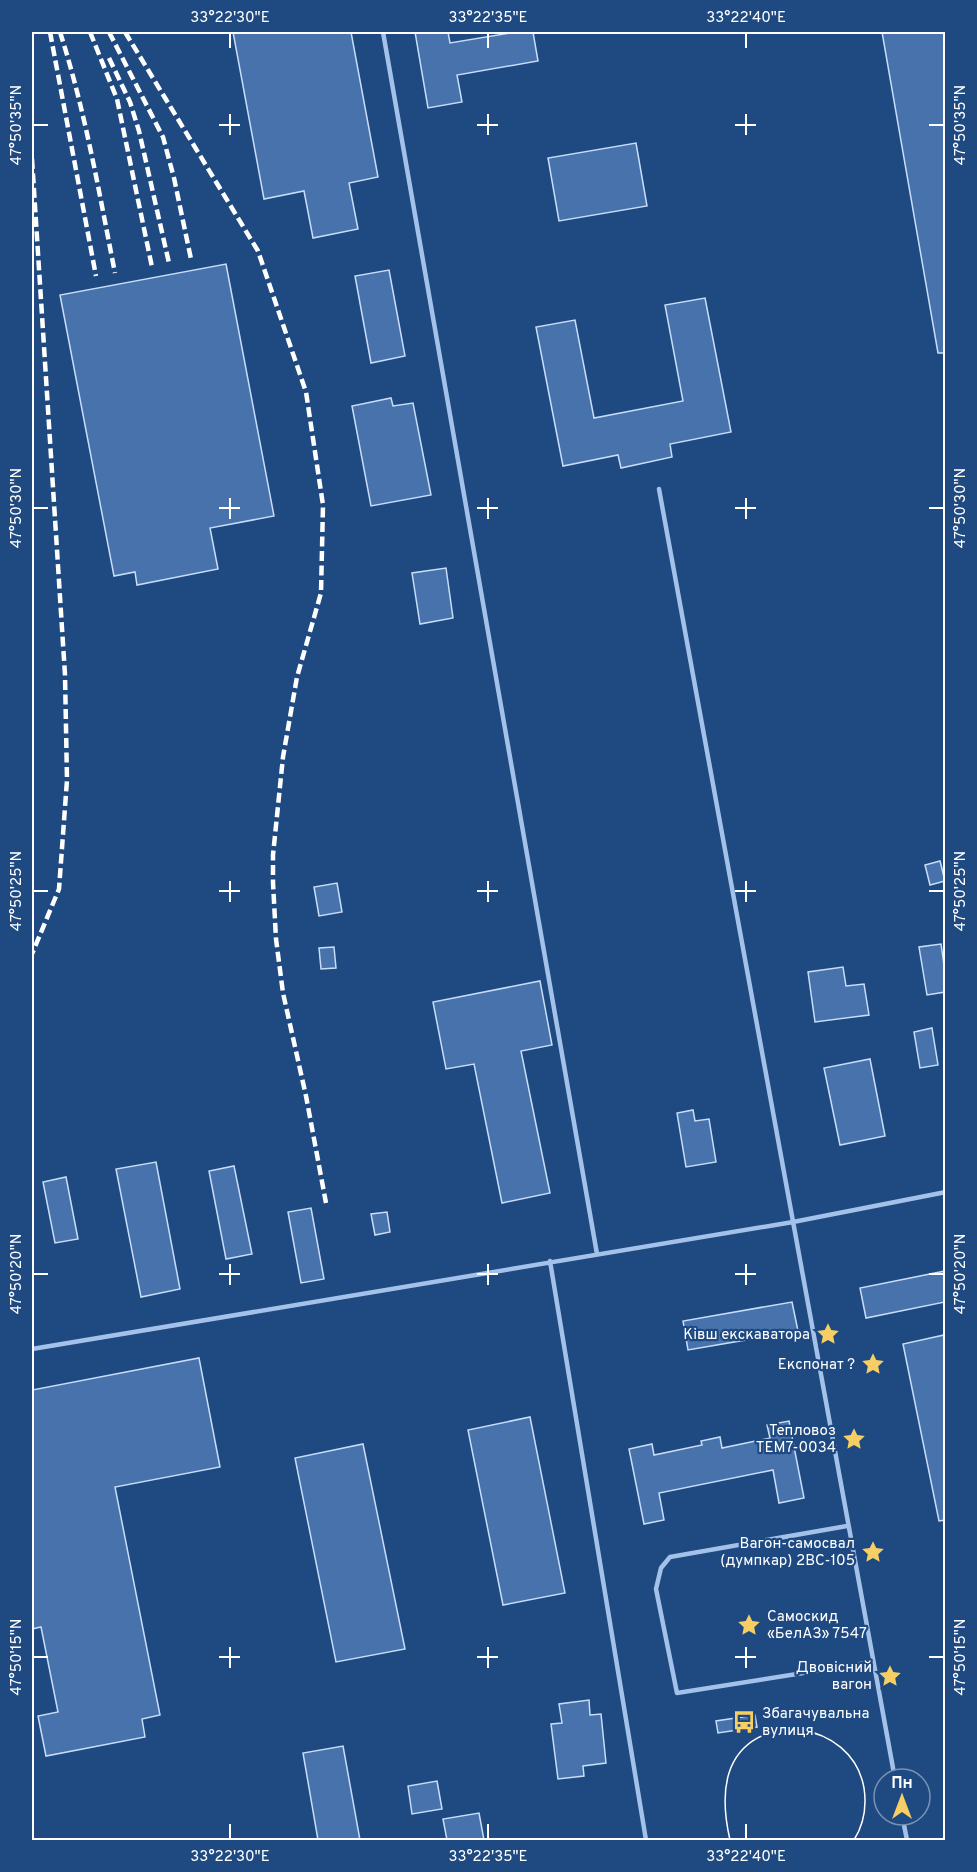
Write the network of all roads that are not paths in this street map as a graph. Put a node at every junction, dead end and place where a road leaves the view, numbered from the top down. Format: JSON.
{"nodes":[{"id":1,"x":383,"y":32,"type":"edge"},
{"id":2,"x":659,"y":489,"type":"dead end"},
{"id":3,"x":945,"y":1192,"type":"edge"},
{"id":4,"x":793,"y":1222,"type":"junction"},
{"id":5,"x":597,"y":1254,"type":"junction"},
{"id":6,"x":549,"y":1261,"type":"junction"},
{"id":7,"x":32,"y":1349,"type":"edge"},
{"id":8,"x":847,"y":1526,"type":"junction"},
{"id":9,"x":873,"y":1662,"type":"junction"},
{"id":10,"x":893,"y":1767,"type":"edge"},
{"id":11,"x":646,"y":1840,"type":"edge"}],
"edges":[{"from":1,"to":5,"type":"lane"},
{"from":2,"to":4,"type":"lane"},
{"from":3,"to":4,"type":"lane"},
{"from":4,"to":5,"type":"lane"},
{"from":4,"to":8,"type":"lane"},
{"from":5,"to":6,"type":"lane"},
{"from":6,"to":7,"type":"lane"},
{"from":6,"to":11,"type":"lane"},
{"from":8,"to":9,"type":"lane"},
{"from":8,"to":9,"type":"lane"},
{"from":9,"to":10,"type":"lane"}]}
